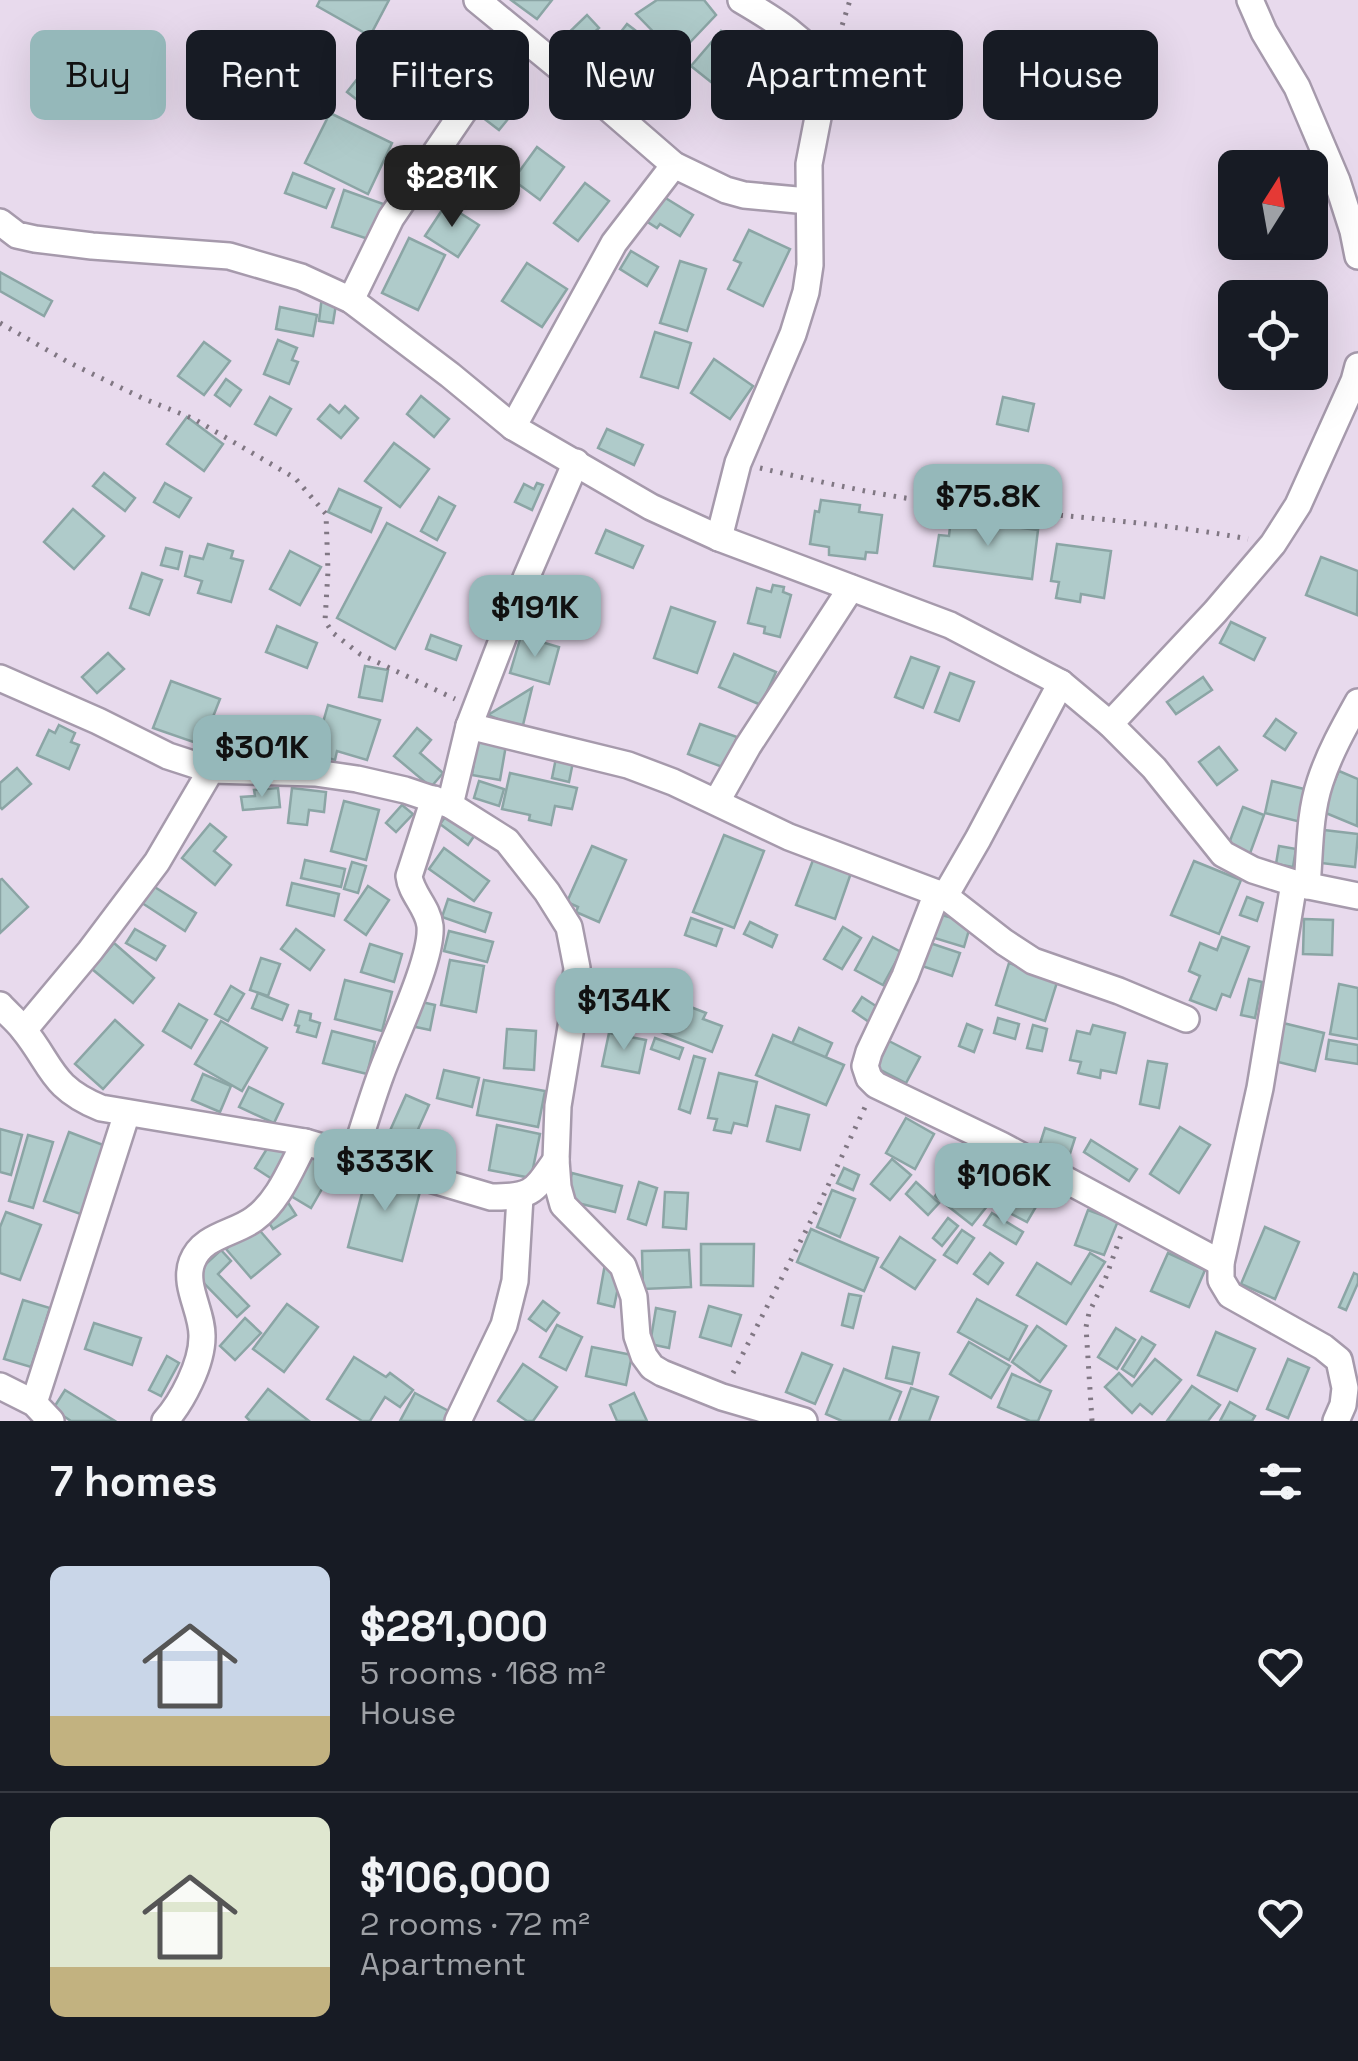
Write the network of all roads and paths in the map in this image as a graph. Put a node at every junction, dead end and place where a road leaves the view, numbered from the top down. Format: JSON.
{"nodes":[{"id":1,"x":477,"y":0,"type":"edge"},
{"id":2,"x":741,"y":0,"type":"edge"},
{"id":3,"x":850,"y":0,"type":"edge"},
{"id":4,"x":1250,"y":0,"type":"edge"},
{"id":5,"x":512,"y":30,"type":"edge"},
{"id":6,"x":791,"y":30,"type":"edge"},
{"id":7,"x":840,"y":30,"type":"edge"},
{"id":8,"x":529,"y":43,"type":"edge"},
{"id":9,"x":457,"y":120,"type":"edge"},
{"id":10,"x":818,"y":120,"type":"edge"},
{"id":11,"x":674,"y":165,"type":"junction"},
{"id":12,"x":808,"y":201,"type":"junction"},
{"id":13,"x":5,"y":235,"type":"edge"},
{"id":14,"x":1358,"y":256,"type":"edge"},
{"id":15,"x":350,"y":300,"type":"junction"},
{"id":16,"x":0,"y":324,"type":"edge"},
{"id":17,"x":1358,"y":366,"type":"edge"},
{"id":18,"x":513,"y":427,"type":"junction"},
{"id":19,"x":576,"y":462,"type":"junction"},
{"id":20,"x":738,"y":463,"type":"junction"},
{"id":21,"x":719,"y":538,"type":"junction"},
{"id":22,"x":1274,"y":544,"type":"junction"},
{"id":23,"x":851,"y":588,"type":"junction"},
{"id":24,"x":0,"y":678,"type":"edge"},
{"id":25,"x":1061,"y":683,"type":"junction"},
{"id":26,"x":1358,"y":702,"type":"edge"},
{"id":27,"x":472,"y":718,"type":"junction"},
{"id":28,"x":1110,"y":724,"type":"junction"},
{"id":29,"x":211,"y":770,"type":"junction"},
{"id":30,"x":718,"y":801,"type":"junction"},
{"id":31,"x":442,"y":802,"type":"junction"},
{"id":32,"x":1301,"y":884,"type":"junction"},
{"id":33,"x":941,"y":895,"type":"junction"},
{"id":34,"x":1358,"y":896,"type":"edge"},
{"id":35,"x":0,"y":1005,"type":"edge"},
{"id":36,"x":1186,"y":1019,"type":"dead end"},
{"id":37,"x":24,"y":1030,"type":"junction"},
{"id":38,"x":876,"y":1084,"type":"junction"},
{"id":39,"x":127,"y":1113,"type":"junction"},
{"id":40,"x":305,"y":1142,"type":"junction"},
{"id":41,"x":354,"y":1156,"type":"junction"},
{"id":42,"x":556,"y":1160,"type":"junction"},
{"id":43,"x":520,"y":1197,"type":"junction"},
{"id":44,"x":1128,"y":1213,"type":"junction"},
{"id":45,"x":1220,"y":1263,"type":"junction"},
{"id":46,"x":0,"y":1386,"type":"edge"},
{"id":47,"x":722,"y":1397,"type":"junction"},
{"id":48,"x":42,"y":1412,"type":"edge"},
{"id":49,"x":165,"y":1421,"type":"edge"},
{"id":50,"x":458,"y":1421,"type":"edge"},
{"id":51,"x":804,"y":1421,"type":"edge"},
{"id":52,"x":1092,"y":1421,"type":"edge"},
{"id":53,"x":1336,"y":1421,"type":"edge"}],
"edges":[{"from":1,"to":5,"type":"street"},
{"from":2,"to":6,"type":"street"},
{"from":3,"to":7,"type":"path"},
{"from":4,"to":14,"type":"street"},
{"from":8,"to":11,"type":"street"},
{"from":9,"to":15,"type":"street"},
{"from":10,"to":12,"type":"street"},
{"from":11,"to":12,"type":"street"},
{"from":11,"to":18,"type":"street"},
{"from":12,"to":20,"type":"street"},
{"from":13,"to":15,"type":"street"},
{"from":15,"to":18,"type":"street"},
{"from":16,"to":27,"type":"path"},
{"from":17,"to":22,"type":"street"},
{"from":18,"to":19,"type":"street"},
{"from":19,"to":21,"type":"street"},
{"from":19,"to":27,"type":"street"},
{"from":20,"to":21,"type":"street"},
{"from":20,"to":22,"type":"path"},
{"from":21,"to":23,"type":"street"},
{"from":22,"to":28,"type":"street"},
{"from":23,"to":25,"type":"street"},
{"from":23,"to":30,"type":"street"},
{"from":24,"to":29,"type":"street"},
{"from":25,"to":28,"type":"street"},
{"from":25,"to":33,"type":"street"},
{"from":26,"to":32,"type":"street"},
{"from":27,"to":30,"type":"street"},
{"from":27,"to":31,"type":"street"},
{"from":28,"to":32,"type":"street"},
{"from":29,"to":31,"type":"street"},
{"from":29,"to":37,"type":"street"},
{"from":30,"to":33,"type":"street"},
{"from":31,"to":41,"type":"street"},
{"from":31,"to":42,"type":"street"},
{"from":32,"to":34,"type":"street"},
{"from":32,"to":45,"type":"street"},
{"from":33,"to":36,"type":"street"},
{"from":33,"to":38,"type":"street"},
{"from":35,"to":37,"type":"street"},
{"from":37,"to":39,"type":"street"},
{"from":38,"to":44,"type":"street"},
{"from":38,"to":47,"type":"path"},
{"from":39,"to":40,"type":"street"},
{"from":39,"to":48,"type":"street"},
{"from":40,"to":41,"type":"street"},
{"from":40,"to":49,"type":"street"},
{"from":41,"to":43,"type":"street"},
{"from":42,"to":43,"type":"street"},
{"from":42,"to":47,"type":"street"},
{"from":43,"to":50,"type":"street"},
{"from":44,"to":45,"type":"street"},
{"from":44,"to":52,"type":"path"},
{"from":45,"to":53,"type":"street"},
{"from":46,"to":48,"type":"street"},
{"from":47,"to":51,"type":"street"}]}
